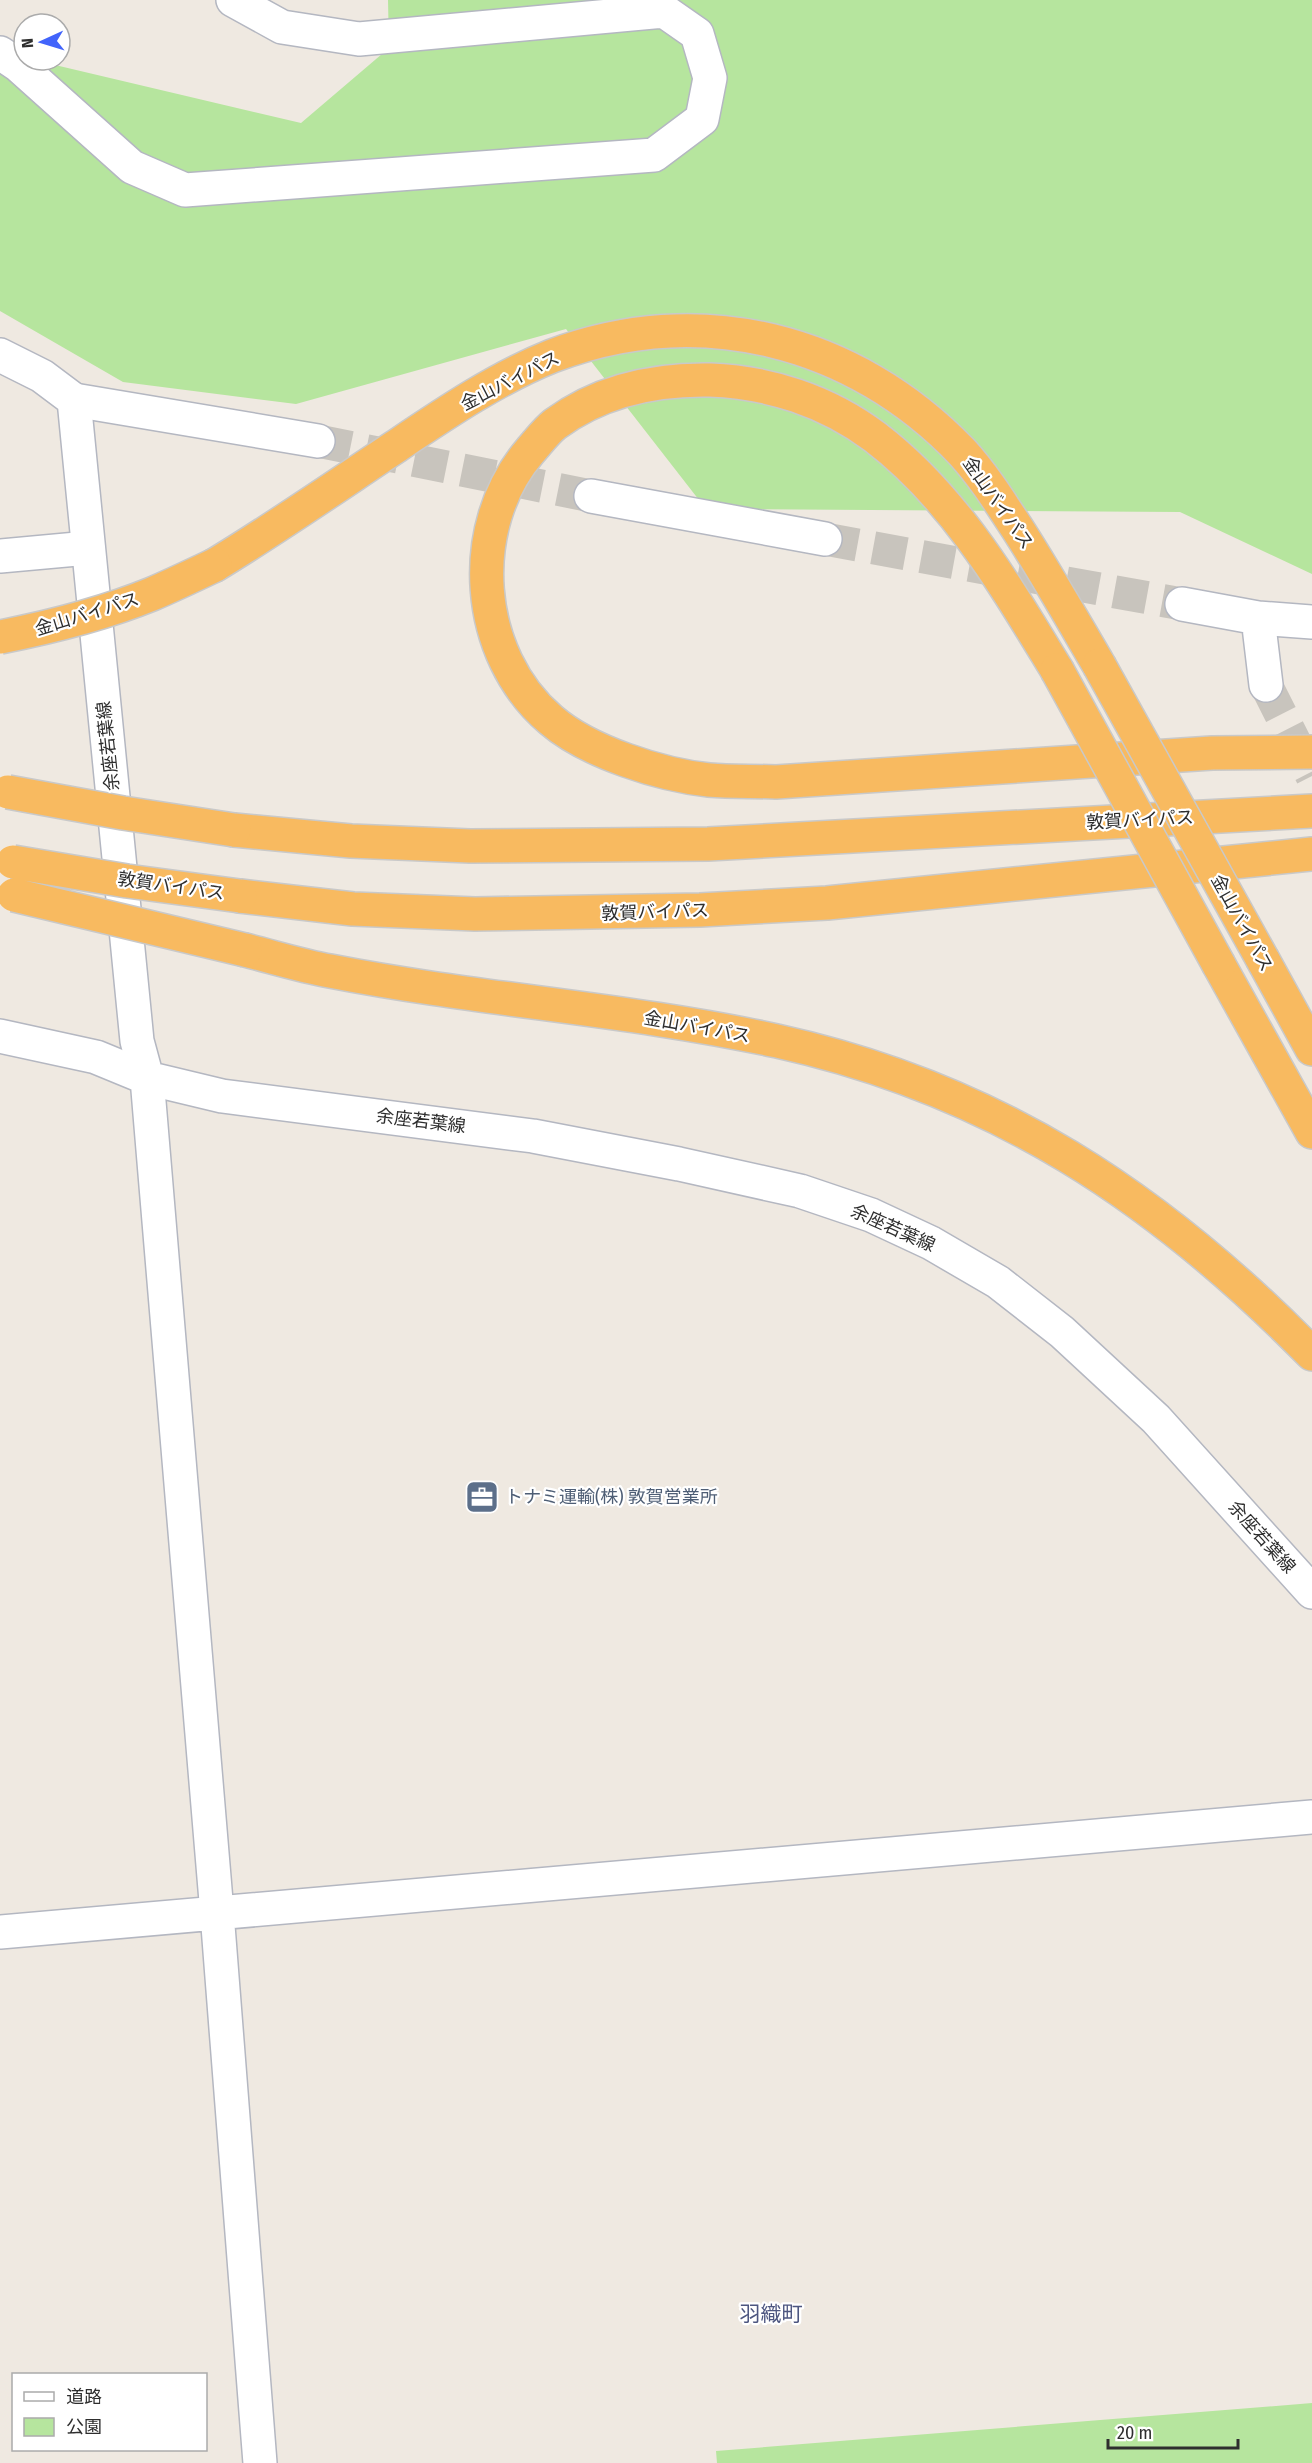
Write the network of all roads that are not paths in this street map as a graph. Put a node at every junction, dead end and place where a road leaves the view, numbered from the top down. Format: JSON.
{"nodes":[{"id":1,"x":233,"y":0,"type":"edge"},
{"id":2,"x":0,"y":53,"type":"edge"},
{"id":3,"x":0,"y":355,"type":"edge"},
{"id":4,"x":75,"y":400,"type":"junction"},
{"id":5,"x":318,"y":441,"type":"tunnel mouth"},
{"id":6,"x":591,"y":496,"type":"tunnel mouth"},
{"id":7,"x":825,"y":539,"type":"tunnel mouth"},
{"id":8,"x":88,"y":548,"type":"junction"},
{"id":9,"x":0,"y":556,"type":"edge"},
{"id":10,"x":1182,"y":604,"type":"tunnel mouth"},
{"id":11,"x":1258,"y":618,"type":"junction"},
{"id":12,"x":1312,"y":622,"type":"edge"},
{"id":13,"x":0,"y":637,"type":"edge"},
{"id":14,"x":1266,"y":685,"type":"tunnel mouth"},
{"id":15,"x":1312,"y":752,"type":"edge"},
{"id":16,"x":4,"y":791,"type":"edge"},
{"id":17,"x":1312,"y":810,"type":"edge"},
{"id":18,"x":1312,"y":854,"type":"edge"},
{"id":19,"x":6,"y":860,"type":"edge"},
{"id":20,"x":7,"y":893,"type":"edge"},
{"id":21,"x":0,"y":1036,"type":"edge"},
{"id":22,"x":1312,"y":1049,"type":"edge"},
{"id":23,"x":147,"y":1078,"type":"junction"},
{"id":24,"x":1312,"y":1132,"type":"edge"},
{"id":25,"x":1312,"y":1354,"type":"edge"},
{"id":26,"x":1312,"y":1592,"type":"edge"},
{"id":27,"x":1312,"y":1817,"type":"edge"},
{"id":28,"x":218,"y":1913,"type":"junction"},
{"id":29,"x":0,"y":1932,"type":"edge"},
{"id":30,"x":260,"y":2463,"type":"edge"}],
"edges":[{"from":1,"to":2,"type":"street"},
{"from":3,"to":4,"type":"street"},
{"from":4,"to":5,"type":"street"},
{"from":4,"to":8,"type":"street","name":"余座若葉線"},
{"from":6,"to":7,"type":"street"},
{"from":8,"to":9,"type":"street"},
{"from":8,"to":23,"type":"street","name":"余座若葉線"},
{"from":10,"to":11,"type":"street"},
{"from":11,"to":12,"type":"street"},
{"from":11,"to":14,"type":"street"},
{"from":13,"to":22,"type":"highway","name":"金山バイパス","bridge":true},
{"from":15,"to":24,"type":"highway","bridge":true},
{"from":16,"to":17,"type":"highway","name":"敦賀バイパス","bridge":true},
{"from":18,"to":19,"type":"highway","name":"敦賀バイパス","bridge":true},
{"from":20,"to":25,"type":"highway","name":"金山バイパス","bridge":true},
{"from":21,"to":23,"type":"street"},
{"from":23,"to":26,"type":"street","name":"余座若葉線"},
{"from":23,"to":28,"type":"street"},
{"from":27,"to":28,"type":"street"},
{"from":28,"to":29,"type":"street"},
{"from":28,"to":30,"type":"street"}]}
